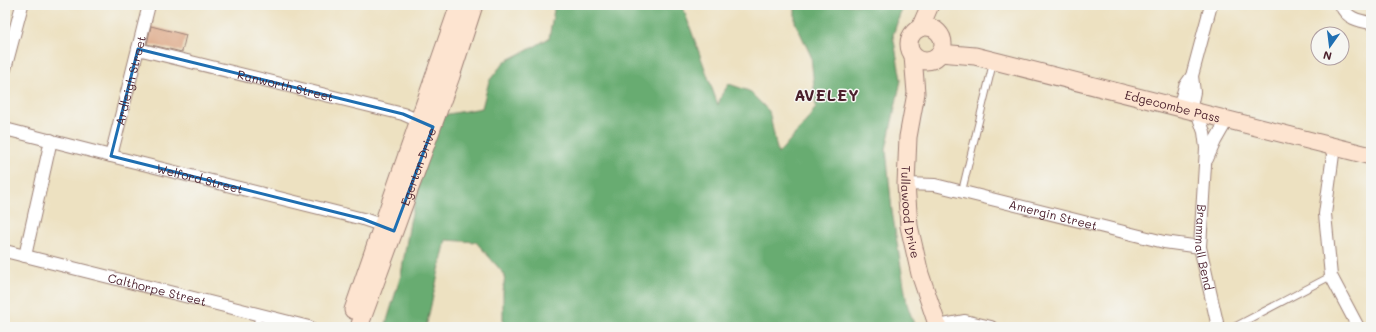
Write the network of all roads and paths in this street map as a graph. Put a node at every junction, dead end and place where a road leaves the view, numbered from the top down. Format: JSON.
{"nodes":[{"id":1,"x":22,"y":5,"type":"edge"},
{"id":2,"x":149,"y":5,"type":"edge"},
{"id":3,"x":931,"y":5,"type":"edge"},
{"id":4,"x":1211,"y":5,"type":"edge"},
{"id":5,"x":1341,"y":5,"type":"edge"},
{"id":6,"x":467,"y":6,"type":"edge"},
{"id":7,"x":1371,"y":24,"type":"edge"},
{"id":8,"x":9,"y":41,"type":"edge"},
{"id":9,"x":933,"y":42,"type":"junction"},
{"id":10,"x":138,"y":49,"type":"junction"},
{"id":11,"x":913,"y":56,"type":"junction"},
{"id":12,"x":994,"y":61,"type":"junction"},
{"id":13,"x":5,"y":69,"type":"edge"},
{"id":14,"x":916,"y":93,"type":"junction"},
{"id":15,"x":1189,"y":110,"type":"junction"},
{"id":16,"x":1227,"y":120,"type":"junction"},
{"id":17,"x":426,"y":124,"type":"junction"},
{"id":18,"x":5,"y":129,"type":"edge"},
{"id":19,"x":52,"y":140,"type":"junction"},
{"id":20,"x":1334,"y":147,"type":"junction"},
{"id":21,"x":111,"y":156,"type":"junction"},
{"id":22,"x":1371,"y":156,"type":"edge"},
{"id":23,"x":1205,"y":166,"type":"junction"},
{"id":24,"x":906,"y":184,"type":"junction"},
{"id":25,"x":962,"y":191,"type":"junction"},
{"id":26,"x":388,"y":228,"type":"junction"},
{"id":27,"x":1200,"y":246,"type":"junction"},
{"id":28,"x":5,"y":251,"type":"edge"},
{"id":29,"x":25,"y":256,"type":"junction"},
{"id":30,"x":1331,"y":276,"type":"junction"},
{"id":31,"x":259,"y":315,"type":"junction"},
{"id":32,"x":938,"y":326,"type":"edge"},
{"id":33,"x":256,"y":327,"type":"edge"},
{"id":34,"x":309,"y":327,"type":"edge"},
{"id":35,"x":347,"y":327,"type":"edge"},
{"id":36,"x":359,"y":327,"type":"edge"},
{"id":37,"x":991,"y":327,"type":"edge"},
{"id":38,"x":1218,"y":327,"type":"edge"},
{"id":39,"x":1234,"y":327,"type":"edge"},
{"id":40,"x":1357,"y":327,"type":"edge"}],
"edges":[{"from":1,"to":8,"type":"street"},
{"from":2,"to":10,"type":"street","name":"Ardleigh Street"},
{"from":3,"to":9,"type":"street"},
{"from":4,"to":15,"type":"street"},
{"from":5,"to":7,"type":"street"},
{"from":6,"to":17,"type":"street","name":"Egerton Drive"},
{"from":8,"to":13,"type":"street"},
{"from":9,"to":11,"type":"street","name":"Edgecombe Pass"},
{"from":9,"to":11,"type":"street","name":"Tullawood Drive"},
{"from":9,"to":12,"type":"street","name":"Edgecombe Pass"},
{"from":9,"to":14,"type":"street","name":"Tullawood Drive"},
{"from":10,"to":17,"type":"street","name":"Ranworth Street"},
{"from":10,"to":21,"type":"street","name":"Ardleigh Street"},
{"from":11,"to":14,"type":"street","name":"Tullawood Drive"},
{"from":12,"to":15,"type":"street","name":"Edgecombe Pass"},
{"from":12,"to":25,"type":"lane"},
{"from":14,"to":24,"type":"street","name":"Tullawood Drive"},
{"from":15,"to":16,"type":"street","name":"Edgecombe Pass"},
{"from":15,"to":23,"type":"street","name":"Brammall Bend"},
{"from":16,"to":20,"type":"street","name":"Edgecombe Pass"},
{"from":16,"to":23,"type":"street","name":"Brammall Bend"},
{"from":17,"to":26,"type":"street","name":"Egerton Drive"},
{"from":18,"to":19,"type":"street","name":"Welford Street"},
{"from":19,"to":21,"type":"street","name":"Welford Street"},
{"from":19,"to":29,"type":"street"},
{"from":20,"to":22,"type":"street","name":"Edgecombe Pass"},
{"from":20,"to":30,"type":"street"},
{"from":21,"to":26,"type":"street","name":"Welford Street"},
{"from":23,"to":27,"type":"street","name":"Brammall Bend"},
{"from":24,"to":25,"type":"street","name":"Amergin Street"},
{"from":24,"to":32,"type":"street","name":"Tullawood Drive"},
{"from":25,"to":27,"type":"street","name":"Amergin Street"},
{"from":26,"to":35,"type":"street","name":"Egerton Drive"},
{"from":26,"to":36,"type":"street","name":"Egerton Drive"},
{"from":27,"to":38,"type":"street","name":"Brammall Bend"},
{"from":28,"to":29,"type":"street","name":"Calthorpe Street"},
{"from":29,"to":31,"type":"street","name":"Calthorpe Street"},
{"from":30,"to":39,"type":"lane"},
{"from":30,"to":40,"type":"street"},
{"from":31,"to":33,"type":"lane"},
{"from":31,"to":34,"type":"street","name":"Calthorpe Street"},
{"from":32,"to":37,"type":"street"}]}
